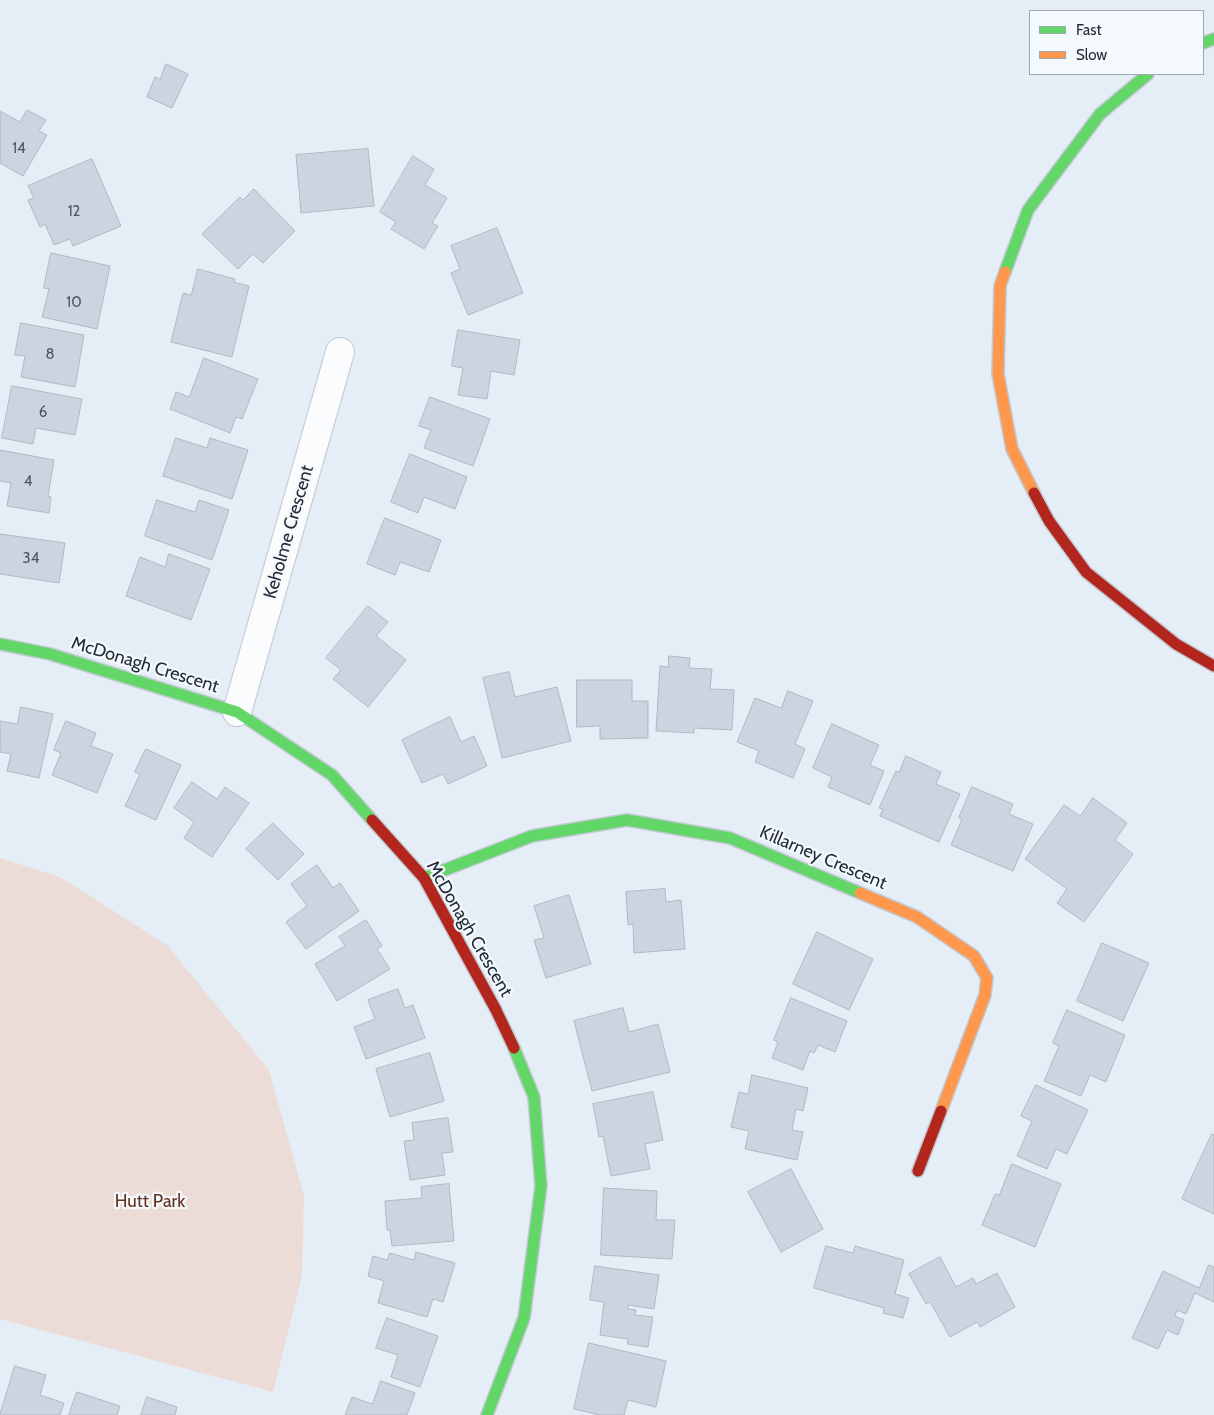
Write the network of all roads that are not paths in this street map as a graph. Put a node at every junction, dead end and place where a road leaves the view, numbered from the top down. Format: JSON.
{"nodes":[{"id":1,"x":1147,"y":75,"type":"edge"},
{"id":2,"x":340,"y":352,"type":"dead end"},
{"id":3,"x":0,"y":644,"type":"edge"},
{"id":4,"x":1214,"y":666,"type":"edge"},
{"id":5,"x":238,"y":712,"type":"junction"},
{"id":6,"x":424,"y":878,"type":"junction"},
{"id":7,"x":918,"y":1171,"type":"dead end"},
{"id":8,"x":487,"y":1415,"type":"edge"}],
"edges":[{"from":1,"to":4,"type":"main road"},
{"from":2,"to":5,"type":"street","name":"Keholme Crescent"},
{"from":3,"to":5,"type":"main road","name":"McDonagh Crescent"},
{"from":5,"to":6,"type":"main road","name":"McDonagh Crescent"},
{"from":6,"to":7,"type":"main road","name":"Killarney Crescent"},
{"from":6,"to":8,"type":"main road","name":"McDonagh Crescent"}]}
